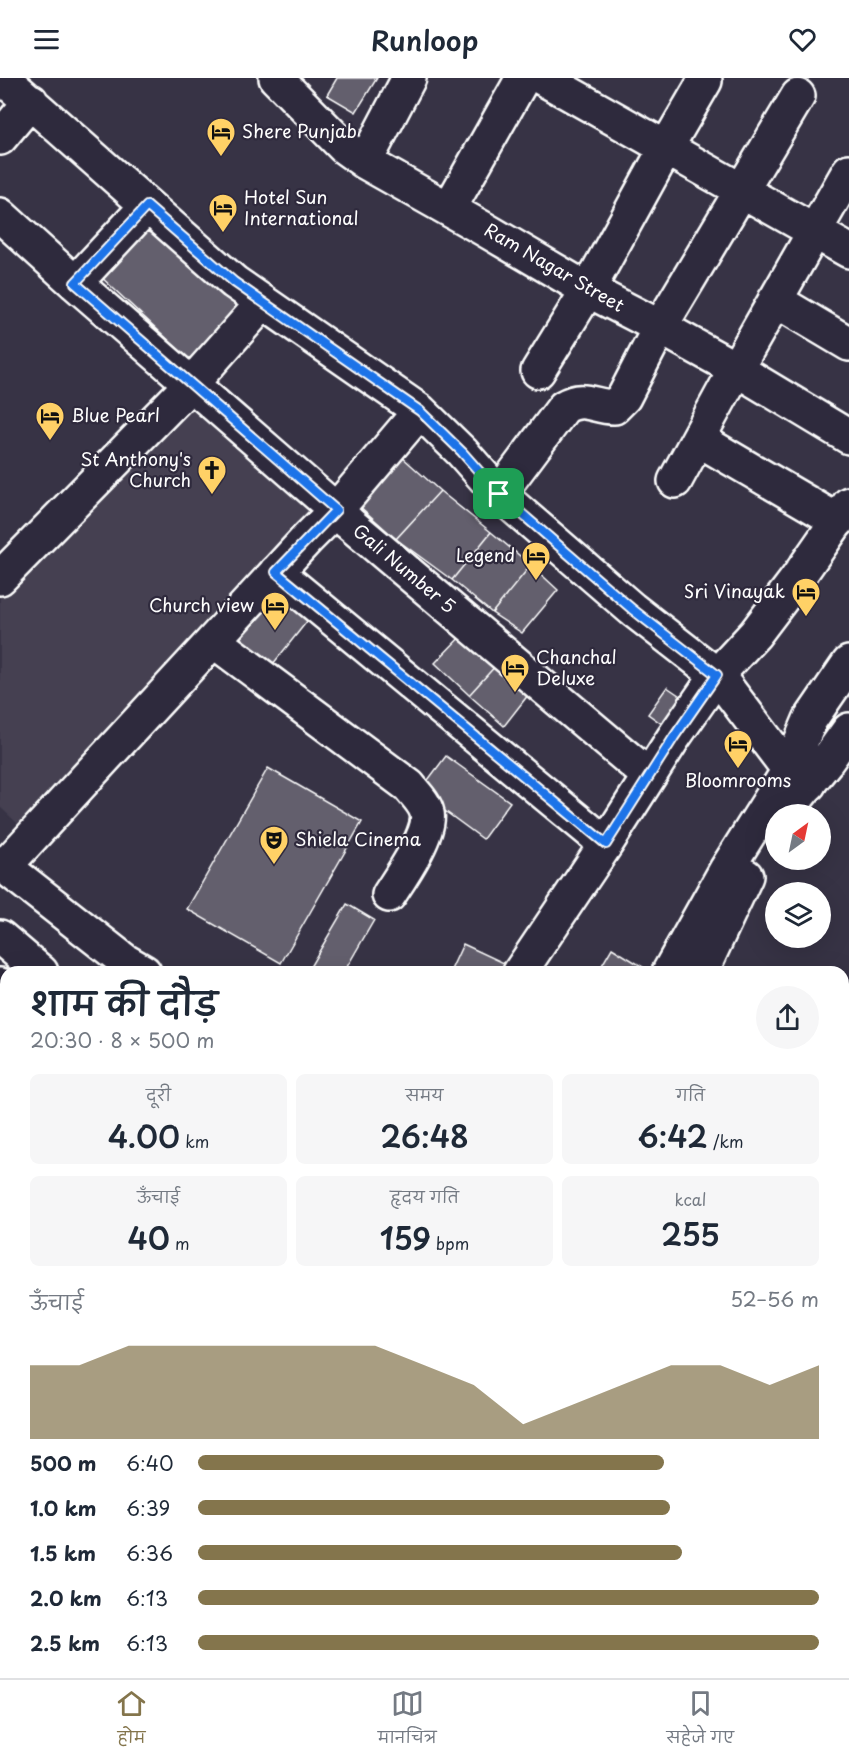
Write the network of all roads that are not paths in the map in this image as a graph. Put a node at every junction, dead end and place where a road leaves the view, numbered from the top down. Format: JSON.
{"nodes":[{"id":1,"x":276,"y":78,"type":"edge"},
{"id":2,"x":410,"y":78,"type":"edge"},
{"id":3,"x":523,"y":78,"type":"edge"},
{"id":4,"x":542,"y":78,"type":"edge"},
{"id":5,"x":705,"y":81,"type":"dead end"},
{"id":6,"x":21,"y":87,"type":"edge"},
{"id":7,"x":798,"y":96,"type":"dead end"},
{"id":8,"x":0,"y":138,"type":"edge"},
{"id":9,"x":666,"y":148,"type":"junction"},
{"id":10,"x":365,"y":162,"type":"junction"},
{"id":11,"x":849,"y":171,"type":"edge"},
{"id":12,"x":741,"y":190,"type":"junction"},
{"id":13,"x":147,"y":206,"type":"junction"},
{"id":14,"x":449,"y":208,"type":"junction"},
{"id":15,"x":0,"y":215,"type":"edge"},
{"id":16,"x":813,"y":231,"type":"junction"},
{"id":17,"x":849,"y":251,"type":"edge"},
{"id":18,"x":75,"y":283,"type":"junction"},
{"id":19,"x":588,"y":290,"type":"junction"},
{"id":20,"x":775,"y":300,"type":"junction"},
{"id":21,"x":263,"y":303,"type":"junction"},
{"id":22,"x":660,"y":327,"type":"junction"},
{"id":23,"x":849,"y":344,"type":"edge"},
{"id":24,"x":736,"y":369,"type":"junction"},
{"id":25,"x":538,"y":371,"type":"dead end"},
{"id":26,"x":191,"y":384,"type":"junction"},
{"id":27,"x":420,"y":411,"type":"junction"},
{"id":28,"x":849,"y":436,"type":"edge"},
{"id":29,"x":698,"y":439,"type":"junction"},
{"id":30,"x":675,"y":481,"type":"dead end"},
{"id":31,"x":499,"y":494,"type":"junction"},
{"id":32,"x":336,"y":510,"type":"junction"},
{"id":33,"x":844,"y":512,"type":"edge"},
{"id":34,"x":276,"y":572,"type":"junction"},
{"id":35,"x":0,"y":578,"type":"edge"},
{"id":36,"x":214,"y":641,"type":"junction"},
{"id":37,"x":849,"y":663,"type":"edge"},
{"id":38,"x":717,"y":675,"type":"junction"},
{"id":39,"x":849,"y":729,"type":"edge"},
{"id":40,"x":649,"y":776,"type":"junction"},
{"id":41,"x":799,"y":777,"type":"junction"},
{"id":42,"x":788,"y":804,"type":"edge"},
{"id":43,"x":606,"y":844,"type":"junction"},
{"id":44,"x":765,"y":846,"type":"edge"},
{"id":45,"x":2,"y":865,"type":"edge"},
{"id":46,"x":389,"y":895,"type":"dead end"},
{"id":47,"x":0,"y":937,"type":"edge"},
{"id":48,"x":34,"y":966,"type":"edge"},
{"id":49,"x":134,"y":966,"type":"edge"},
{"id":50,"x":524,"y":966,"type":"edge"},
{"id":51,"x":672,"y":966,"type":"edge"},
{"id":52,"x":704,"y":966,"type":"edge"}],
"edges":[{"from":1,"to":10,"type":"street","name":"Ram Nagar Street"},
{"from":2,"to":10,"type":"street"},
{"from":3,"to":14,"type":"street"},
{"from":4,"to":9,"type":"street"},
{"from":5,"to":9,"type":"street"},
{"from":6,"to":8,"type":"street"},
{"from":6,"to":13,"type":"street"},
{"from":7,"to":12,"type":"street"},
{"from":9,"to":12,"type":"street"},
{"from":9,"to":19,"type":"street"},
{"from":10,"to":14,"type":"street","name":"Ram Nagar Street"},
{"from":11,"to":16,"type":"street"},
{"from":12,"to":16,"type":"street"},
{"from":12,"to":22,"type":"street"},
{"from":13,"to":18,"type":"street"},
{"from":13,"to":21,"type":"street"},
{"from":14,"to":19,"type":"street","name":"Ram Nagar Street"},
{"from":15,"to":18,"type":"street","name":"Gali Number 5"},
{"from":16,"to":17,"type":"street"},
{"from":16,"to":20,"type":"street"},
{"from":18,"to":26,"type":"street","name":"Gali Number 5"},
{"from":19,"to":22,"type":"street","name":"Ram Nagar Street"},
{"from":19,"to":25,"type":"street"},
{"from":20,"to":23,"type":"street"},
{"from":20,"to":24,"type":"street"},
{"from":21,"to":26,"type":"street"},
{"from":21,"to":27,"type":"street"},
{"from":22,"to":24,"type":"street","name":"Ram Nagar Street"},
{"from":22,"to":31,"type":"street"},
{"from":24,"to":28,"type":"street","name":"Ram Nagar Street"},
{"from":24,"to":29,"type":"street"},
{"from":26,"to":32,"type":"street","name":"Gali Number 5"},
{"from":26,"to":35,"type":"street"},
{"from":27,"to":31,"type":"street"},
{"from":27,"to":32,"type":"street"},
{"from":29,"to":30,"type":"street"},
{"from":29,"to":33,"type":"street"},
{"from":31,"to":38,"type":"street"},
{"from":32,"to":34,"type":"street"},
{"from":32,"to":40,"type":"street","name":"Gali Number 5"},
{"from":33,"to":38,"type":"street"},
{"from":34,"to":36,"type":"street"},
{"from":34,"to":43,"type":"street"},
{"from":36,"to":45,"type":"street"},
{"from":36,"to":46,"type":"street"},
{"from":37,"to":41,"type":"street"},
{"from":38,"to":40,"type":"street"},
{"from":38,"to":41,"type":"street"},
{"from":39,"to":41,"type":"street"},
{"from":40,"to":43,"type":"street"},
{"from":41,"to":42,"type":"street"},
{"from":41,"to":51,"type":"street"},
{"from":43,"to":50,"type":"street"},
{"from":44,"to":52,"type":"street"},
{"from":45,"to":49,"type":"street"},
{"from":47,"to":48,"type":"street"}]}
